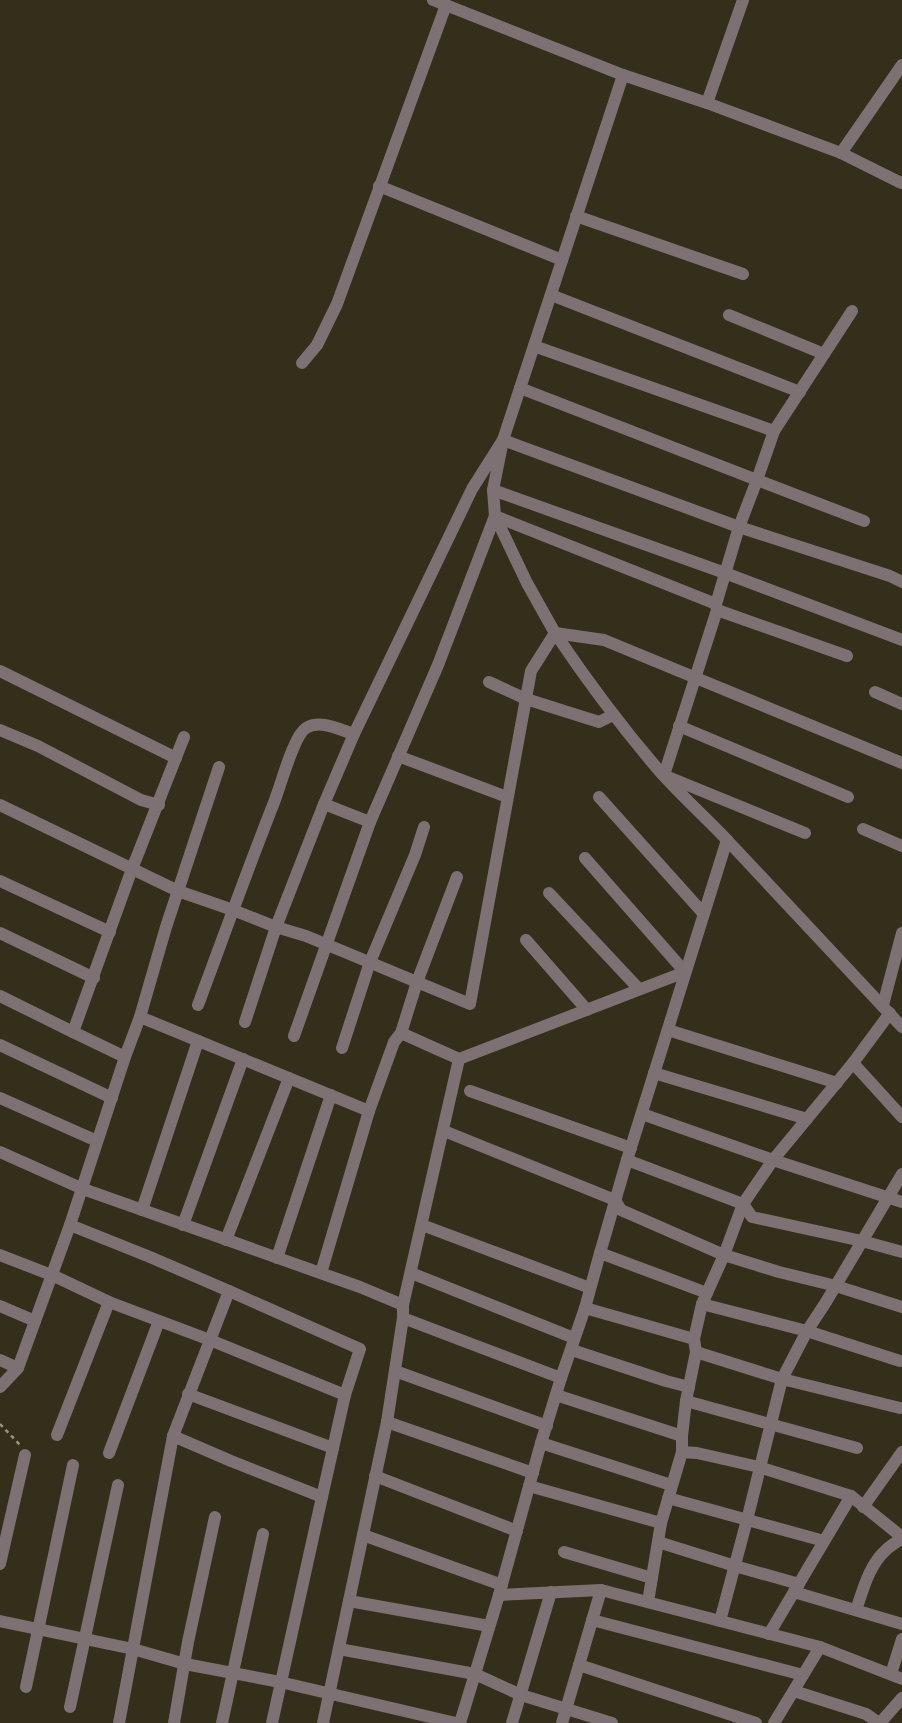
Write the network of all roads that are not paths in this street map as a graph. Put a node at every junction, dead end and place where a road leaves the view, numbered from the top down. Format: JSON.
{"nodes":[{"id":1,"x":433,"y":0,"type":"edge"},
{"id":2,"x":743,"y":0,"type":"edge"},
{"id":3,"x":446,"y":5,"type":"junction"},
{"id":4,"x":902,"y":65,"type":"edge"},
{"id":5,"x":623,"y":75,"type":"junction"},
{"id":6,"x":707,"y":103,"type":"junction"},
{"id":7,"x":841,"y":153,"type":"junction"},
{"id":8,"x":902,"y":182,"type":"edge"},
{"id":9,"x":379,"y":186,"type":"junction"},
{"id":10,"x":576,"y":216,"type":"junction"},
{"id":11,"x":562,"y":260,"type":"junction"},
{"id":12,"x":743,"y":274,"type":"dead end"},
{"id":13,"x":551,"y":295,"type":"junction"},
{"id":14,"x":852,"y":311,"type":"dead end"},
{"id":15,"x":729,"y":315,"type":"dead end"},
{"id":16,"x":534,"y":346,"type":"junction"},
{"id":17,"x":824,"y":354,"type":"junction"},
{"id":18,"x":302,"y":363,"type":"dead end"},
{"id":19,"x":520,"y":388,"type":"junction"},
{"id":20,"x":800,"y":392,"type":"junction"},
{"id":21,"x":774,"y":431,"type":"junction"},
{"id":22,"x":503,"y":440,"type":"junction"},
{"id":23,"x":757,"y":480,"type":"junction"},
{"id":24,"x":493,"y":490,"type":"junction"},
{"id":25,"x":495,"y":516,"type":"junction"},
{"id":26,"x":864,"y":521,"type":"dead end"},
{"id":27,"x":739,"y":527,"type":"junction"},
{"id":28,"x":725,"y":573,"type":"junction"},
{"id":29,"x":902,"y":582,"type":"edge"},
{"id":30,"x":716,"y":607,"type":"junction"},
{"id":31,"x":555,"y":633,"type":"junction"},
{"id":32,"x":902,"y":640,"type":"edge"},
{"id":33,"x":847,"y":656,"type":"dead end"},
{"id":34,"x":0,"y":671,"type":"edge"},
{"id":35,"x":695,"y":677,"type":"junction"},
{"id":36,"x":490,"y":682,"type":"dead end"},
{"id":37,"x":875,"y":692,"type":"dead end"},
{"id":38,"x":526,"y":699,"type":"junction"},
{"id":39,"x":902,"y":704,"type":"edge"},
{"id":40,"x":613,"y":715,"type":"junction"},
{"id":41,"x":679,"y":726,"type":"junction"},
{"id":42,"x":0,"y":730,"type":"edge"},
{"id":43,"x":354,"y":734,"type":"junction"},
{"id":44,"x":184,"y":737,"type":"dead end"},
{"id":45,"x":398,"y":756,"type":"junction"},
{"id":46,"x":176,"y":758,"type":"junction"},
{"id":47,"x":902,"y":763,"type":"edge"},
{"id":48,"x":219,"y":767,"type":"dead end"},
{"id":49,"x":664,"y":775,"type":"junction"},
{"id":50,"x":507,"y":797,"type":"junction"},
{"id":51,"x":848,"y":797,"type":"dead end"},
{"id":52,"x":599,"y":798,"type":"dead end"},
{"id":53,"x":324,"y":804,"type":"junction"},
{"id":54,"x":0,"y":805,"type":"edge"},
{"id":55,"x":158,"y":805,"type":"junction"},
{"id":56,"x":370,"y":822,"type":"junction"},
{"id":57,"x":424,"y":827,"type":"dead end"},
{"id":58,"x":863,"y":829,"type":"dead end"},
{"id":59,"x":805,"y":833,"type":"dead end"},
{"id":60,"x":727,"y":840,"type":"junction"},
{"id":61,"x":902,"y":846,"type":"edge"},
{"id":62,"x":585,"y":858,"type":"dead end"},
{"id":63,"x":132,"y":869,"type":"junction"},
{"id":64,"x":457,"y":877,"type":"dead end"},
{"id":65,"x":0,"y":881,"type":"edge"},
{"id":66,"x":178,"y":891,"type":"junction"},
{"id":67,"x":549,"y":893,"type":"dead end"},
{"id":68,"x":233,"y":910,"type":"junction"},
{"id":69,"x":703,"y":913,"type":"junction"},
{"id":70,"x":276,"y":927,"type":"junction"},
{"id":71,"x":110,"y":932,"type":"junction"},
{"id":72,"x":0,"y":933,"type":"edge"},
{"id":73,"x":902,"y":933,"type":"edge"},
{"id":74,"x":526,"y":940,"type":"dead end"},
{"id":75,"x":325,"y":946,"type":"junction"},
{"id":76,"x":370,"y":962,"type":"junction"},
{"id":77,"x":686,"y":972,"type":"junction"},
{"id":78,"x":94,"y":978,"type":"junction"},
{"id":79,"x":417,"y":982,"type":"junction"},
{"id":80,"x":640,"y":989,"type":"junction"},
{"id":81,"x":0,"y":996,"type":"edge"},
{"id":82,"x":198,"y":1005,"type":"dead end"},
{"id":83,"x":886,"y":1009,"type":"junction"},
{"id":84,"x":588,"y":1010,"type":"junction"},
{"id":85,"x":140,"y":1017,"type":"junction"},
{"id":86,"x":245,"y":1022,"type":"dead end"},
{"id":87,"x":902,"y":1027,"type":"edge"},
{"id":88,"x":668,"y":1030,"type":"junction"},
{"id":89,"x":73,"y":1032,"type":"junction"},
{"id":90,"x":401,"y":1034,"type":"junction"},
{"id":91,"x":294,"y":1036,"type":"dead end"},
{"id":92,"x":198,"y":1041,"type":"junction"},
{"id":93,"x":0,"y":1045,"type":"edge"},
{"id":94,"x":342,"y":1048,"type":"dead end"},
{"id":95,"x":125,"y":1057,"type":"junction"},
{"id":96,"x":243,"y":1059,"type":"junction"},
{"id":97,"x":460,"y":1059,"type":"junction"},
{"id":98,"x":853,"y":1063,"type":"junction"},
{"id":99,"x":654,"y":1073,"type":"junction"},
{"id":100,"x":289,"y":1078,"type":"junction"},
{"id":101,"x":837,"y":1083,"type":"junction"},
{"id":102,"x":470,"y":1091,"type":"dead end"},
{"id":103,"x":330,"y":1095,"type":"junction"},
{"id":104,"x":0,"y":1098,"type":"edge"},
{"id":105,"x":112,"y":1098,"type":"junction"},
{"id":106,"x":369,"y":1111,"type":"junction"},
{"id":107,"x":642,"y":1114,"type":"junction"},
{"id":108,"x":902,"y":1117,"type":"edge"},
{"id":109,"x":806,"y":1119,"type":"junction"},
{"id":110,"x":444,"y":1132,"type":"junction"},
{"id":111,"x":97,"y":1142,"type":"junction"},
{"id":112,"x":0,"y":1152,"type":"edge"},
{"id":113,"x":629,"y":1154,"type":"junction"},
{"id":114,"x":774,"y":1160,"type":"junction"},
{"id":115,"x":902,"y":1174,"type":"edge"},
{"id":116,"x":83,"y":1189,"type":"junction"},
{"id":117,"x":887,"y":1198,"type":"junction"},
{"id":118,"x":615,"y":1200,"type":"junction"},
{"id":119,"x":902,"y":1202,"type":"edge"},
{"id":120,"x":743,"y":1204,"type":"junction"},
{"id":121,"x":142,"y":1210,"type":"junction"},
{"id":122,"x":70,"y":1225,"type":"junction"},
{"id":123,"x":183,"y":1225,"type":"junction"},
{"id":124,"x":422,"y":1225,"type":"junction"},
{"id":125,"x":226,"y":1240,"type":"junction"},
{"id":126,"x":862,"y":1241,"type":"junction"},
{"id":127,"x":902,"y":1252,"type":"edge"},
{"id":128,"x":600,"y":1253,"type":"junction"},
{"id":129,"x":0,"y":1255,"type":"edge"},
{"id":130,"x":724,"y":1255,"type":"junction"},
{"id":131,"x":277,"y":1258,"type":"junction"},
{"id":132,"x":412,"y":1273,"type":"junction"},
{"id":133,"x":321,"y":1274,"type":"junction"},
{"id":134,"x":52,"y":1275,"type":"junction"},
{"id":135,"x":836,"y":1286,"type":"junction"},
{"id":136,"x":590,"y":1288,"type":"junction"},
{"id":137,"x":230,"y":1291,"type":"junction"},
{"id":138,"x":704,"y":1298,"type":"junction"},
{"id":139,"x":109,"y":1302,"type":"junction"},
{"id":140,"x":0,"y":1306,"type":"edge"},
{"id":141,"x":902,"y":1307,"type":"edge"},
{"id":142,"x":585,"y":1308,"type":"junction"},
{"id":143,"x":403,"y":1312,"type":"junction"},
{"id":144,"x":35,"y":1321,"type":"junction"},
{"id":145,"x":159,"y":1321,"type":"junction"},
{"id":146,"x":807,"y":1331,"type":"junction"},
{"id":147,"x":694,"y":1339,"type":"junction"},
{"id":148,"x":210,"y":1340,"type":"junction"},
{"id":149,"x":573,"y":1344,"type":"junction"},
{"id":150,"x":696,"y":1352,"type":"junction"},
{"id":151,"x":0,"y":1360,"type":"edge"},
{"id":152,"x":900,"y":1361,"type":"dead end"},
{"id":153,"x":18,"y":1368,"type":"junction"},
{"id":154,"x":395,"y":1371,"type":"junction"},
{"id":155,"x":561,"y":1378,"type":"junction"},
{"id":156,"x":782,"y":1379,"type":"junction"},
{"id":157,"x":0,"y":1387,"type":"edge"},
{"id":158,"x":689,"y":1387,"type":"junction"},
{"id":159,"x":188,"y":1394,"type":"junction"},
{"id":160,"x":345,"y":1395,"type":"junction"},
{"id":161,"x":556,"y":1395,"type":"junction"},
{"id":162,"x":686,"y":1401,"type":"junction"},
{"id":163,"x":900,"y":1408,"type":"dead end"},
{"id":164,"x":387,"y":1422,"type":"junction"},
{"id":165,"x":770,"y":1423,"type":"junction"},
{"id":166,"x":546,"y":1426,"type":"junction"},
{"id":167,"x":57,"y":1435,"type":"dead end"},
{"id":168,"x":173,"y":1436,"type":"junction"},
{"id":169,"x":682,"y":1436,"type":"junction"},
{"id":170,"x":541,"y":1444,"type":"junction"},
{"id":171,"x":333,"y":1448,"type":"junction"},
{"id":172,"x":857,"y":1448,"type":"dead end"},
{"id":173,"x":682,"y":1452,"type":"junction"},
{"id":174,"x":902,"y":1452,"type":"edge"},
{"id":175,"x":109,"y":1453,"type":"dead end"},
{"id":176,"x":25,"y":1455,"type":"road end"},
{"id":177,"x":73,"y":1465,"type":"dead end"},
{"id":178,"x":759,"y":1467,"type":"junction"},
{"id":179,"x":533,"y":1473,"type":"junction"},
{"id":180,"x":375,"y":1476,"type":"junction"},
{"id":181,"x":672,"y":1485,"type":"junction"},
{"id":182,"x":118,"y":1486,"type":"dead end"},
{"id":183,"x":529,"y":1486,"type":"junction"},
{"id":184,"x":851,"y":1496,"type":"junction"},
{"id":185,"x":322,"y":1497,"type":"junction"},
{"id":186,"x":668,"y":1498,"type":"junction"},
{"id":187,"x":863,"y":1506,"type":"junction"},
{"id":188,"x":215,"y":1517,"type":"dead end"},
{"id":189,"x":747,"y":1520,"type":"junction"},
{"id":190,"x":661,"y":1523,"type":"junction"},
{"id":191,"x":517,"y":1531,"type":"junction"},
{"id":192,"x":263,"y":1534,"type":"dead end"},
{"id":193,"x":362,"y":1535,"type":"junction"},
{"id":194,"x":902,"y":1538,"type":"edge"},
{"id":195,"x":658,"y":1542,"type":"junction"},
{"id":196,"x":824,"y":1542,"type":"junction"},
{"id":197,"x":564,"y":1552,"type":"dead end"},
{"id":198,"x":0,"y":1564,"type":"edge"},
{"id":199,"x":735,"y":1566,"type":"junction"},
{"id":200,"x":652,"y":1578,"type":"junction"},
{"id":201,"x":797,"y":1588,"type":"junction"},
{"id":202,"x":500,"y":1590,"type":"junction"},
{"id":203,"x":601,"y":1590,"type":"junction"},
{"id":204,"x":551,"y":1592,"type":"junction"},
{"id":205,"x":349,"y":1601,"type":"junction"},
{"id":206,"x":648,"y":1602,"type":"junction"},
{"id":207,"x":856,"y":1610,"type":"junction"},
{"id":208,"x":592,"y":1620,"type":"junction"},
{"id":209,"x":0,"y":1621,"type":"edge"},
{"id":210,"x":720,"y":1621,"type":"junction"},
{"id":211,"x":902,"y":1624,"type":"edge"},
{"id":212,"x":489,"y":1626,"type":"junction"},
{"id":213,"x":38,"y":1629,"type":"junction"},
{"id":214,"x":769,"y":1634,"type":"junction"},
{"id":215,"x":84,"y":1639,"type":"junction"},
{"id":216,"x":902,"y":1639,"type":"edge"},
{"id":217,"x":820,"y":1647,"type":"junction"},
{"id":218,"x":338,"y":1648,"type":"junction"},
{"id":219,"x":133,"y":1649,"type":"junction"},
{"id":220,"x":185,"y":1664,"type":"junction"},
{"id":221,"x":579,"y":1665,"type":"junction"},
{"id":222,"x":232,"y":1672,"type":"junction"},
{"id":223,"x":475,"y":1674,"type":"junction"},
{"id":224,"x":803,"y":1676,"type":"junction"},
{"id":225,"x":896,"y":1676,"type":"edge"},
{"id":226,"x":280,"y":1682,"type":"junction"},
{"id":227,"x":26,"y":1687,"type":"dead end"},
{"id":228,"x":794,"y":1691,"type":"junction"},
{"id":229,"x":329,"y":1694,"type":"junction"},
{"id":230,"x":521,"y":1695,"type":"junction"},
{"id":231,"x":902,"y":1698,"type":"edge"},
{"id":232,"x":70,"y":1707,"type":"dead end"},
{"id":233,"x":566,"y":1708,"type":"junction"},
{"id":234,"x":119,"y":1723,"type":"edge"},
{"id":235,"x":174,"y":1723,"type":"edge"},
{"id":236,"x":222,"y":1723,"type":"edge"},
{"id":237,"x":272,"y":1723,"type":"edge"},
{"id":238,"x":323,"y":1723,"type":"edge"},
{"id":239,"x":458,"y":1723,"type":"edge"},
{"id":240,"x":512,"y":1723,"type":"edge"},
{"id":241,"x":562,"y":1723,"type":"edge"},
{"id":242,"x":612,"y":1723,"type":"edge"},
{"id":243,"x":756,"y":1723,"type":"edge"},
{"id":244,"x":774,"y":1723,"type":"edge"},
{"id":245,"x":880,"y":1723,"type":"edge"}],
"edges":[{"from":1,"to":3,"type":"street"},
{"from":2,"to":6,"type":"street"},
{"from":3,"to":5,"type":"street"},
{"from":3,"to":9,"type":"street"},
{"from":4,"to":7,"type":"street"},
{"from":5,"to":6,"type":"street"},
{"from":5,"to":10,"type":"street"},
{"from":6,"to":7,"type":"street"},
{"from":7,"to":8,"type":"street"},
{"from":9,"to":11,"type":"street"},
{"from":9,"to":18,"type":"street"},
{"from":10,"to":11,"type":"street"},
{"from":10,"to":12,"type":"street"},
{"from":11,"to":13,"type":"street"},
{"from":13,"to":16,"type":"street"},
{"from":13,"to":20,"type":"street"},
{"from":14,"to":17,"type":"street"},
{"from":15,"to":17,"type":"street"},
{"from":16,"to":19,"type":"street"},
{"from":16,"to":21,"type":"street"},
{"from":17,"to":20,"type":"street"},
{"from":19,"to":22,"type":"street"},
{"from":19,"to":23,"type":"street"},
{"from":20,"to":21,"type":"street"},
{"from":21,"to":23,"type":"street"},
{"from":22,"to":24,"type":"street"},
{"from":22,"to":27,"type":"street"},
{"from":22,"to":43,"type":"street"},
{"from":23,"to":26,"type":"street"},
{"from":23,"to":27,"type":"street"},
{"from":24,"to":25,"type":"street"},
{"from":24,"to":28,"type":"street"},
{"from":25,"to":30,"type":"street"},
{"from":25,"to":31,"type":"street"},
{"from":25,"to":45,"type":"street"},
{"from":27,"to":28,"type":"street"},
{"from":27,"to":29,"type":"street"},
{"from":28,"to":30,"type":"street"},
{"from":28,"to":32,"type":"street"},
{"from":30,"to":33,"type":"street"},
{"from":30,"to":35,"type":"street"},
{"from":31,"to":35,"type":"street"},
{"from":31,"to":38,"type":"street"},
{"from":31,"to":40,"type":"street"},
{"from":34,"to":46,"type":"street"},
{"from":35,"to":41,"type":"street"},
{"from":35,"to":47,"type":"street"},
{"from":36,"to":38,"type":"street"},
{"from":37,"to":39,"type":"street"},
{"from":38,"to":40,"type":"street"},
{"from":38,"to":50,"type":"street"},
{"from":40,"to":49,"type":"street"},
{"from":41,"to":49,"type":"street"},
{"from":41,"to":51,"type":"street"},
{"from":42,"to":55,"type":"street"},
{"from":43,"to":53,"type":"street"},
{"from":43,"to":68,"type":"street"},
{"from":44,"to":46,"type":"street"},
{"from":45,"to":50,"type":"street"},
{"from":45,"to":56,"type":"street"},
{"from":46,"to":55,"type":"street"},
{"from":48,"to":66,"type":"street"},
{"from":49,"to":59,"type":"street"},
{"from":49,"to":60,"type":"street"},
{"from":50,"to":79,"type":"street"},
{"from":52,"to":69,"type":"street"},
{"from":53,"to":56,"type":"street"},
{"from":53,"to":70,"type":"street"},
{"from":54,"to":63,"type":"street"},
{"from":55,"to":63,"type":"street"},
{"from":56,"to":75,"type":"street"},
{"from":57,"to":76,"type":"street"},
{"from":58,"to":61,"type":"street"},
{"from":60,"to":69,"type":"street"},
{"from":60,"to":83,"type":"street"},
{"from":62,"to":77,"type":"street"},
{"from":63,"to":66,"type":"street"},
{"from":63,"to":71,"type":"street"},
{"from":64,"to":79,"type":"street"},
{"from":65,"to":71,"type":"street"},
{"from":66,"to":68,"type":"street"},
{"from":66,"to":85,"type":"street"},
{"from":67,"to":80,"type":"street"},
{"from":68,"to":70,"type":"street"},
{"from":68,"to":82,"type":"street"},
{"from":69,"to":77,"type":"street"},
{"from":70,"to":75,"type":"street"},
{"from":70,"to":86,"type":"street"},
{"from":71,"to":78,"type":"street"},
{"from":72,"to":78,"type":"street"},
{"from":73,"to":83,"type":"street"},
{"from":74,"to":84,"type":"street"},
{"from":75,"to":76,"type":"street"},
{"from":75,"to":91,"type":"street"},
{"from":76,"to":79,"type":"street"},
{"from":76,"to":94,"type":"street"},
{"from":77,"to":80,"type":"street"},
{"from":77,"to":88,"type":"street"},
{"from":78,"to":89,"type":"street"},
{"from":79,"to":90,"type":"street"},
{"from":80,"to":84,"type":"street"},
{"from":81,"to":89,"type":"street"},
{"from":83,"to":87,"type":"street"},
{"from":83,"to":98,"type":"street"},
{"from":84,"to":97,"type":"street"},
{"from":85,"to":92,"type":"street"},
{"from":85,"to":95,"type":"street"},
{"from":88,"to":99,"type":"street"},
{"from":88,"to":101,"type":"street"},
{"from":89,"to":95,"type":"street"},
{"from":90,"to":97,"type":"street"},
{"from":90,"to":106,"type":"street"},
{"from":92,"to":96,"type":"street"},
{"from":92,"to":121,"type":"street"},
{"from":93,"to":105,"type":"street"},
{"from":95,"to":105,"type":"street"},
{"from":96,"to":100,"type":"street"},
{"from":96,"to":123,"type":"street"},
{"from":97,"to":110,"type":"street"},
{"from":98,"to":101,"type":"street"},
{"from":98,"to":108,"type":"street"},
{"from":99,"to":107,"type":"street"},
{"from":99,"to":109,"type":"street"},
{"from":100,"to":103,"type":"street"},
{"from":100,"to":125,"type":"street"},
{"from":101,"to":109,"type":"street"},
{"from":102,"to":113,"type":"street"},
{"from":103,"to":106,"type":"street"},
{"from":103,"to":131,"type":"street"},
{"from":104,"to":111,"type":"street"},
{"from":105,"to":111,"type":"street"},
{"from":106,"to":133,"type":"street"},
{"from":107,"to":113,"type":"street"},
{"from":107,"to":114,"type":"street"},
{"from":109,"to":114,"type":"street"},
{"from":110,"to":118,"type":"street"},
{"from":110,"to":124,"type":"street"},
{"from":111,"to":116,"type":"street"},
{"from":112,"to":116,"type":"street"},
{"from":113,"to":118,"type":"street"},
{"from":113,"to":120,"type":"street"},
{"from":114,"to":117,"type":"street"},
{"from":114,"to":120,"type":"street"},
{"from":115,"to":117,"type":"street"},
{"from":116,"to":121,"type":"street"},
{"from":116,"to":122,"type":"street"},
{"from":117,"to":119,"type":"street"},
{"from":117,"to":126,"type":"street"},
{"from":118,"to":128,"type":"street"},
{"from":118,"to":130,"type":"street"},
{"from":120,"to":126,"type":"street"},
{"from":120,"to":130,"type":"street"},
{"from":121,"to":123,"type":"street"},
{"from":122,"to":134,"type":"street"},
{"from":122,"to":137,"type":"street"},
{"from":123,"to":125,"type":"street"},
{"from":124,"to":132,"type":"street"},
{"from":124,"to":136,"type":"street"},
{"from":125,"to":131,"type":"street"},
{"from":126,"to":127,"type":"street"},
{"from":126,"to":135,"type":"street"},
{"from":128,"to":136,"type":"street"},
{"from":128,"to":138,"type":"street"},
{"from":129,"to":134,"type":"street"},
{"from":130,"to":135,"type":"street"},
{"from":130,"to":138,"type":"street"},
{"from":131,"to":133,"type":"street"},
{"from":132,"to":143,"type":"street"},
{"from":132,"to":149,"type":"street"},
{"from":133,"to":143,"type":"street"},
{"from":134,"to":139,"type":"street"},
{"from":134,"to":144,"type":"street"},
{"from":135,"to":141,"type":"street"},
{"from":135,"to":146,"type":"street"},
{"from":136,"to":142,"type":"street"},
{"from":137,"to":148,"type":"street"},
{"from":137,"to":160,"type":"street"},
{"from":138,"to":146,"type":"street"},
{"from":138,"to":147,"type":"street"},
{"from":139,"to":145,"type":"street"},
{"from":139,"to":167,"type":"street"},
{"from":140,"to":144,"type":"street"},
{"from":142,"to":147,"type":"street"},
{"from":142,"to":149,"type":"street"},
{"from":143,"to":154,"type":"street"},
{"from":143,"to":155,"type":"street"},
{"from":144,"to":153,"type":"street"},
{"from":145,"to":148,"type":"street"},
{"from":145,"to":175,"type":"street"},
{"from":146,"to":152,"type":"street"},
{"from":146,"to":156,"type":"street"},
{"from":147,"to":150,"type":"street"},
{"from":148,"to":159,"type":"street"},
{"from":148,"to":160,"type":"street"},
{"from":149,"to":155,"type":"street"},
{"from":149,"to":158,"type":"street"},
{"from":150,"to":156,"type":"street"},
{"from":150,"to":158,"type":"street"},
{"from":151,"to":153,"type":"street"},
{"from":153,"to":157,"type":"street"},
{"from":154,"to":164,"type":"street"},
{"from":154,"to":166,"type":"street"},
{"from":155,"to":161,"type":"street"},
{"from":156,"to":163,"type":"street"},
{"from":156,"to":165,"type":"street"},
{"from":158,"to":162,"type":"street"},
{"from":159,"to":168,"type":"street"},
{"from":159,"to":171,"type":"street"},
{"from":160,"to":171,"type":"street"},
{"from":161,"to":166,"type":"street"},
{"from":161,"to":169,"type":"street"},
{"from":162,"to":165,"type":"street"},
{"from":162,"to":169,"type":"street"},
{"from":164,"to":179,"type":"street"},
{"from":164,"to":180,"type":"street"},
{"from":165,"to":172,"type":"street"},
{"from":165,"to":178,"type":"street"},
{"from":166,"to":170,"type":"street"},
{"from":168,"to":185,"type":"street"},
{"from":168,"to":219,"type":"street"},
{"from":169,"to":173,"type":"street"},
{"from":170,"to":179,"type":"street"},
{"from":170,"to":181,"type":"street"},
{"from":171,"to":185,"type":"street"},
{"from":173,"to":178,"type":"street"},
{"from":173,"to":181,"type":"street"},
{"from":174,"to":187,"type":"street"},
{"from":176,"to":198,"type":"street"},
{"from":177,"to":213,"type":"street"},
{"from":178,"to":184,"type":"street"},
{"from":178,"to":189,"type":"street"},
{"from":179,"to":183,"type":"street"},
{"from":180,"to":191,"type":"street"},
{"from":180,"to":193,"type":"street"},
{"from":181,"to":186,"type":"street"},
{"from":182,"to":215,"type":"street"},
{"from":183,"to":190,"type":"street"},
{"from":183,"to":191,"type":"street"},
{"from":184,"to":187,"type":"street"},
{"from":184,"to":196,"type":"street"},
{"from":185,"to":226,"type":"street"},
{"from":186,"to":189,"type":"street"},
{"from":186,"to":190,"type":"street"},
{"from":187,"to":194,"type":"street"},
{"from":188,"to":220,"type":"street"},
{"from":189,"to":196,"type":"street"},
{"from":189,"to":199,"type":"street"},
{"from":190,"to":195,"type":"street"},
{"from":191,"to":202,"type":"street"},
{"from":192,"to":222,"type":"street"},
{"from":193,"to":202,"type":"street"},
{"from":193,"to":205,"type":"street"},
{"from":194,"to":207,"type":"street"},
{"from":195,"to":199,"type":"street"},
{"from":195,"to":200,"type":"street"},
{"from":196,"to":201,"type":"street"},
{"from":197,"to":200,"type":"street"},
{"from":199,"to":201,"type":"street"},
{"from":199,"to":210,"type":"street"},
{"from":200,"to":206,"type":"street"},
{"from":201,"to":207,"type":"street"},
{"from":201,"to":214,"type":"street"},
{"from":202,"to":204,"type":"street"},
{"from":202,"to":212,"type":"street"},
{"from":203,"to":204,"type":"street"},
{"from":203,"to":206,"type":"street"},
{"from":203,"to":208,"type":"street"},
{"from":204,"to":230,"type":"street"},
{"from":205,"to":212,"type":"street"},
{"from":205,"to":218,"type":"street"},
{"from":206,"to":210,"type":"street"},
{"from":207,"to":211,"type":"street"},
{"from":208,"to":221,"type":"street"},
{"from":208,"to":224,"type":"street"},
{"from":209,"to":213,"type":"street"},
{"from":210,"to":214,"type":"street"},
{"from":212,"to":223,"type":"street"},
{"from":213,"to":215,"type":"street"},
{"from":213,"to":227,"type":"street"},
{"from":214,"to":217,"type":"street"},
{"from":215,"to":219,"type":"street"},
{"from":215,"to":232,"type":"street"},
{"from":216,"to":225,"type":"street"},
{"from":217,"to":224,"type":"street"},
{"from":217,"to":225,"type":"street"},
{"from":218,"to":223,"type":"street"},
{"from":218,"to":229,"type":"street"},
{"from":219,"to":220,"type":"street"},
{"from":219,"to":234,"type":"street"},
{"from":220,"to":222,"type":"street"},
{"from":220,"to":235,"type":"street"},
{"from":221,"to":233,"type":"street"},
{"from":221,"to":243,"type":"street"},
{"from":222,"to":226,"type":"street"},
{"from":222,"to":236,"type":"street"},
{"from":223,"to":230,"type":"street"},
{"from":223,"to":239,"type":"street"},
{"from":224,"to":228,"type":"street"},
{"from":226,"to":229,"type":"street"},
{"from":226,"to":237,"type":"street"},
{"from":228,"to":244,"type":"street"},
{"from":228,"to":245,"type":"street"},
{"from":229,"to":238,"type":"street"},
{"from":229,"to":239,"type":"street"},
{"from":230,"to":233,"type":"street"},
{"from":230,"to":240,"type":"street"},
{"from":231,"to":245,"type":"street"},
{"from":233,"to":241,"type":"street"},
{"from":233,"to":242,"type":"street"}]}
